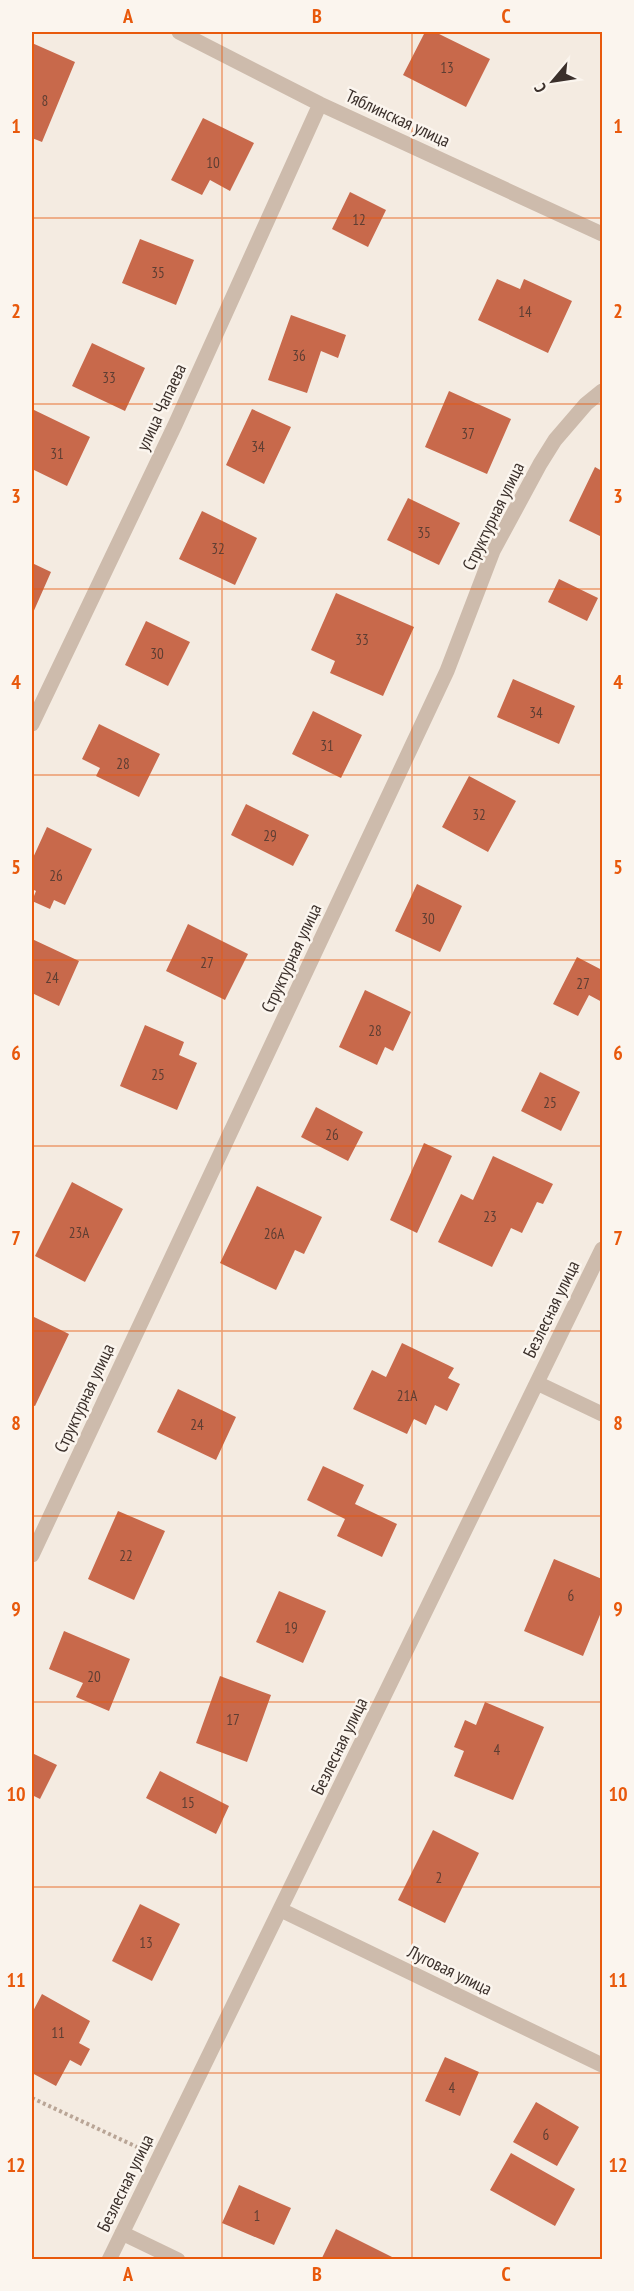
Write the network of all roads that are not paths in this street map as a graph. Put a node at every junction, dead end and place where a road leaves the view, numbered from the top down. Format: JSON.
{"nodes":[{"id":1,"x":179,"y":32,"type":"edge"},
{"id":2,"x":320,"y":104,"type":"junction"},
{"id":3,"x":603,"y":234,"type":"edge"},
{"id":4,"x":603,"y":391,"type":"edge"},
{"id":5,"x":32,"y":724,"type":"edge"},
{"id":6,"x":603,"y":1249,"type":"edge"},
{"id":7,"x":537,"y":1383,"type":"junction"},
{"id":8,"x":603,"y":1414,"type":"edge"},
{"id":9,"x":32,"y":1555,"type":"edge"},
{"id":10,"x":281,"y":1910,"type":"junction"},
{"id":11,"x":603,"y":2065,"type":"edge"},
{"id":12,"x":122,"y":2233,"type":"junction"},
{"id":13,"x":109,"y":2259,"type":"edge"},
{"id":14,"x":178,"y":2259,"type":"edge"}],
"edges":[{"from":1,"to":2,"type":"street","name":"Тяблинская улица"},
{"from":2,"to":3,"type":"street","name":"Тяблинская улица"},
{"from":2,"to":5,"type":"street","name":"улица Чапаева"},
{"from":4,"to":9,"type":"street","name":"Структурная улица"},
{"from":6,"to":7,"type":"street","name":"Безлесная улица"},
{"from":7,"to":8,"type":"street"},
{"from":7,"to":10,"type":"street","name":"Безлесная улица"},
{"from":10,"to":11,"type":"street","name":"Луговая улица"},
{"from":10,"to":12,"type":"street","name":"Безлесная улица"},
{"from":12,"to":13,"type":"street","name":"Безлесная улица"},
{"from":12,"to":14,"type":"street"}]}
